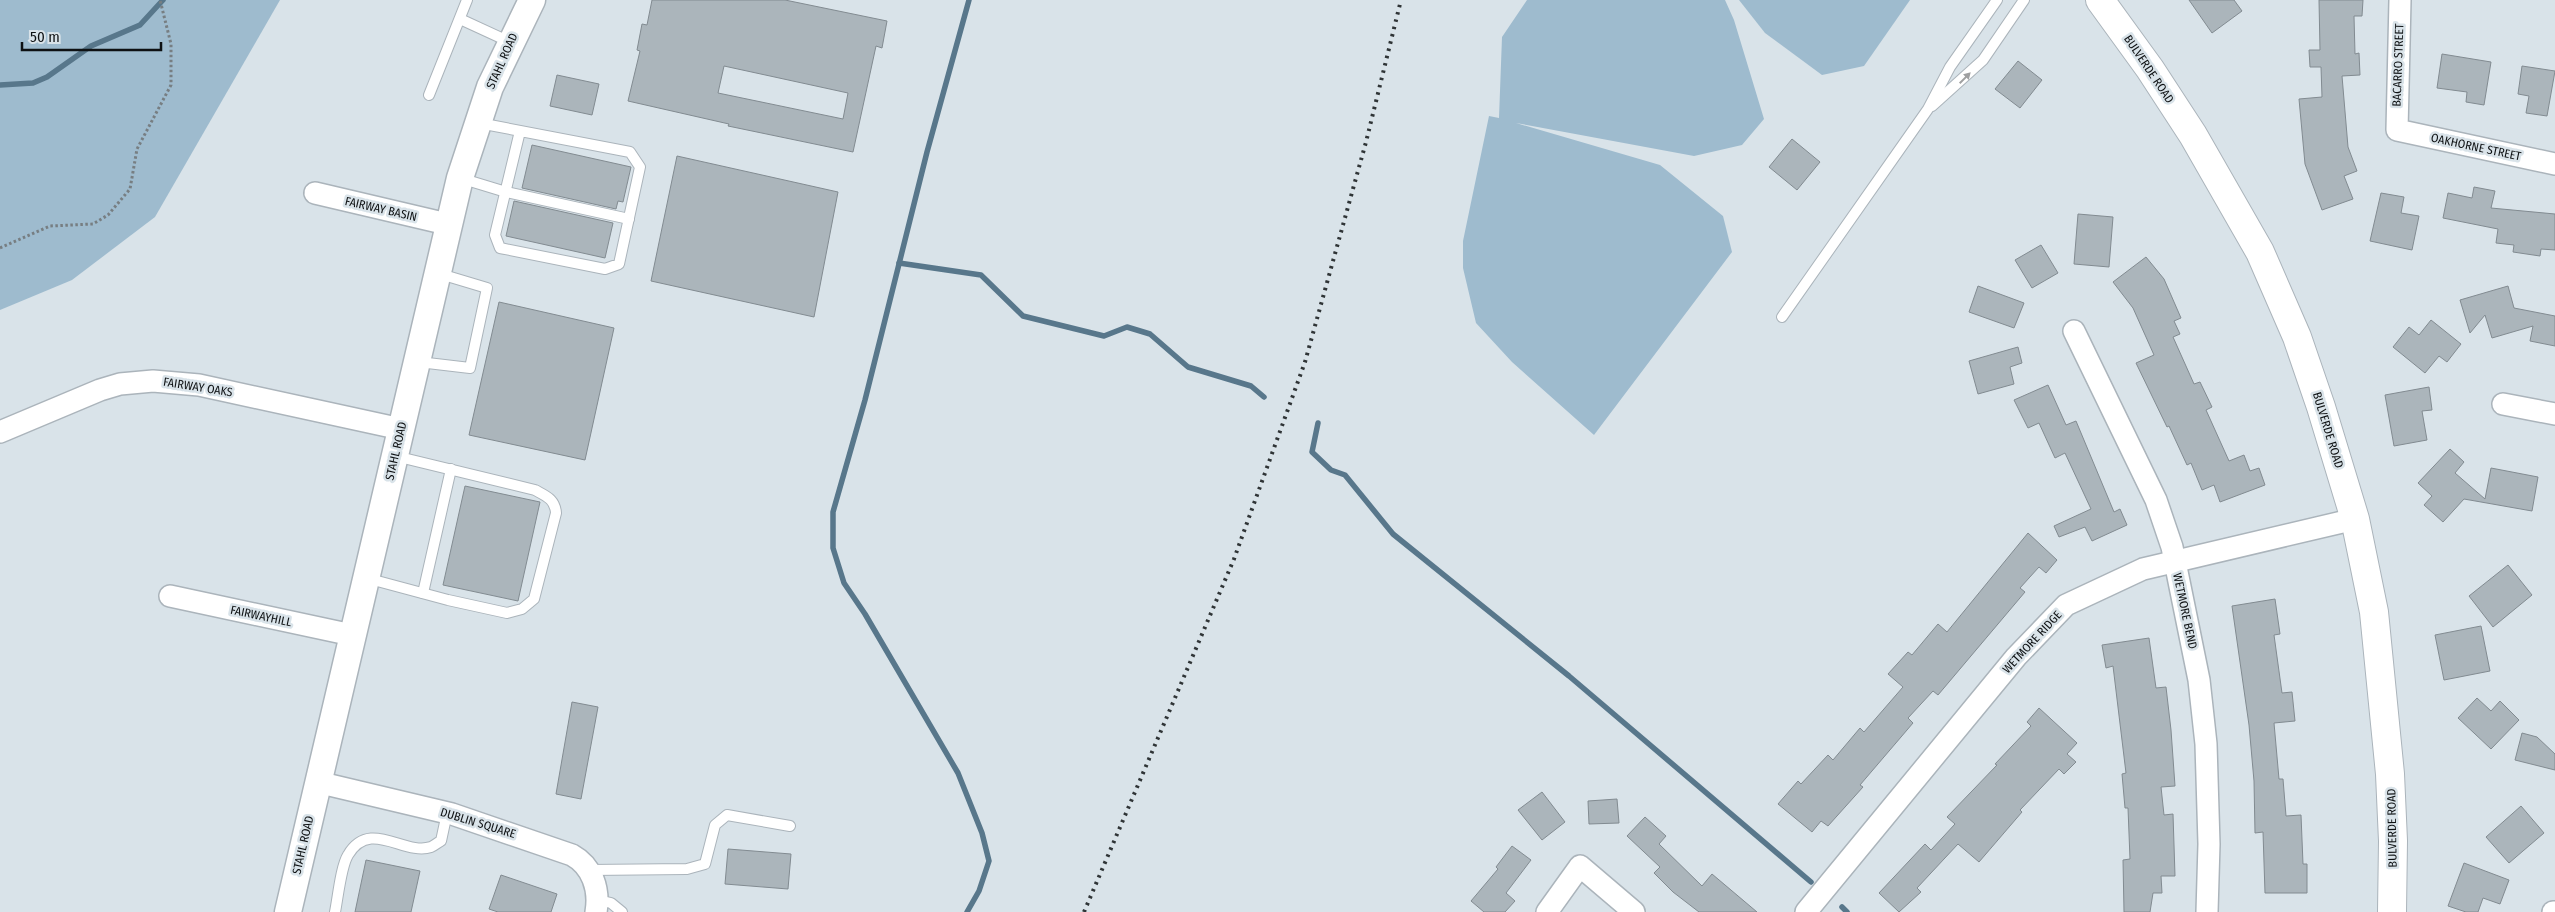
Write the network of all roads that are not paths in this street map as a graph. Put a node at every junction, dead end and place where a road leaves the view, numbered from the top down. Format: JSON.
{"nodes":[{"id":1,"x":467,"y":0,"type":"edge"},
{"id":2,"x":532,"y":0,"type":"edge"},
{"id":3,"x":1997,"y":0,"type":"edge"},
{"id":4,"x":2024,"y":0,"type":"edge"},
{"id":5,"x":2100,"y":0,"type":"edge"},
{"id":6,"x":2400,"y":0,"type":"edge"},
{"id":7,"x":460,"y":19,"type":"junction"},
{"id":8,"x":510,"y":42,"type":"junction"},
{"id":9,"x":430,"y":95,"type":"dead end"},
{"id":10,"x":1928,"y":109,"type":"junction"},
{"id":11,"x":478,"y":123,"type":"junction"},
{"id":12,"x":2396,"y":130,"type":"joint"},
{"id":13,"x":520,"y":131,"type":"junction"},
{"id":14,"x":2555,"y":164,"type":"edge"},
{"id":15,"x":460,"y":178,"type":"junction"},
{"id":16,"x":506,"y":192,"type":"junction"},
{"id":17,"x":315,"y":193,"type":"dead end"},
{"id":18,"x":629,"y":219,"type":"junction"},
{"id":19,"x":447,"y":224,"type":"junction"},
{"id":20,"x":436,"y":273,"type":"junction"},
{"id":21,"x":1782,"y":317,"type":"dead end"},
{"id":22,"x":2074,"y":331,"type":"dead end"},
{"id":23,"x":416,"y":362,"type":"junction"},
{"id":24,"x":2504,"y":404,"type":"dead end"},
{"id":25,"x":2555,"y":414,"type":"edge"},
{"id":26,"x":401,"y":429,"type":"junction"},
{"id":27,"x":0,"y":432,"type":"edge"},
{"id":28,"x":395,"y":456,"type":"junction"},
{"id":29,"x":451,"y":470,"type":"junction"},
{"id":30,"x":2355,"y":519,"type":"junction"},
{"id":31,"x":2175,"y":561,"type":"junction"},
{"id":32,"x":365,"y":578,"type":"junction"},
{"id":33,"x":423,"y":593,"type":"junction"},
{"id":34,"x":170,"y":596,"type":"dead end"},
{"id":35,"x":352,"y":635,"type":"junction"},
{"id":36,"x":317,"y":782,"type":"junction"},
{"id":37,"x":447,"y":813,"type":"junction"},
{"id":38,"x":790,"y":826,"type":"dead end"},
{"id":39,"x":589,"y":870,"type":"junction"},
{"id":40,"x":597,"y":906,"type":"edge"},
{"id":41,"x":288,"y":912,"type":"edge"},
{"id":42,"x":336,"y":912,"type":"edge"},
{"id":43,"x":622,"y":912,"type":"edge"},
{"id":44,"x":1548,"y":912,"type":"edge"},
{"id":45,"x":1634,"y":912,"type":"edge"},
{"id":46,"x":1806,"y":912,"type":"edge"},
{"id":47,"x":2207,"y":912,"type":"edge"},
{"id":48,"x":2392,"y":912,"type":"edge"}],
"edges":[{"from":1,"to":7,"type":"lane"},
{"from":2,"to":8,"type":"street","name":"STAHL ROAD"},
{"from":3,"to":10,"type":"lane"},
{"from":10,"to":4,"type":"lane","one_way":true},
{"from":5,"to":30,"type":"main road","name":"BULVERDE ROAD"},
{"from":6,"to":12,"type":"street","name":"BACARRO STREET"},
{"from":7,"to":8,"type":"lane"},
{"from":7,"to":9,"type":"lane"},
{"from":8,"to":11,"type":"street","name":"STAHL ROAD"},
{"from":10,"to":21,"type":"lane"},
{"from":11,"to":13,"type":"lane"},
{"from":11,"to":15,"type":"street","name":"STAHL ROAD"},
{"from":12,"to":14,"type":"street","name":"OAKHORNE STREET"},
{"from":13,"to":16,"type":"lane"},
{"from":13,"to":18,"type":"lane"},
{"from":15,"to":16,"type":"lane"},
{"from":15,"to":19,"type":"street","name":"STAHL ROAD"},
{"from":16,"to":18,"type":"lane"},
{"from":16,"to":18,"type":"lane"},
{"from":17,"to":19,"type":"street","name":"FAIRWAY BASIN"},
{"from":19,"to":20,"type":"street","name":"STAHL ROAD"},
{"from":20,"to":23,"type":"street","name":"STAHL ROAD"},
{"from":20,"to":23,"type":"lane"},
{"from":22,"to":31,"type":"street","name":"WETMORE BEND"},
{"from":23,"to":26,"type":"street","name":"STAHL ROAD"},
{"from":24,"to":25,"type":"street"},
{"from":26,"to":27,"type":"street","name":"FAIRWAY OAKS"},
{"from":26,"to":28,"type":"street","name":"STAHL ROAD"},
{"from":28,"to":29,"type":"lane"},
{"from":28,"to":32,"type":"street","name":"STAHL ROAD"},
{"from":29,"to":33,"type":"lane"},
{"from":29,"to":33,"type":"lane"},
{"from":30,"to":31,"type":"street","name":"WETMORE RIDGE"},
{"from":30,"to":48,"type":"main road","name":"BULVERDE ROAD"},
{"from":31,"to":46,"type":"street","name":"WETMORE RIDGE"},
{"from":31,"to":47,"type":"street","name":"WETMORE BEND"},
{"from":32,"to":33,"type":"lane"},
{"from":32,"to":35,"type":"street","name":"STAHL ROAD"},
{"from":34,"to":35,"type":"street","name":"FAIRWAYHILL"},
{"from":35,"to":36,"type":"street","name":"STAHL ROAD"},
{"from":36,"to":37,"type":"street","name":"DUBLIN SQUARE"},
{"from":36,"to":41,"type":"street","name":"STAHL ROAD"},
{"from":37,"to":39,"type":"street","name":"DUBLIN SQUARE"},
{"from":37,"to":42,"type":"lane"},
{"from":38,"to":39,"type":"lane"},
{"from":39,"to":40,"type":"street"},
{"from":40,"to":43,"type":"lane"},
{"from":44,"to":45,"type":"street"}]}
